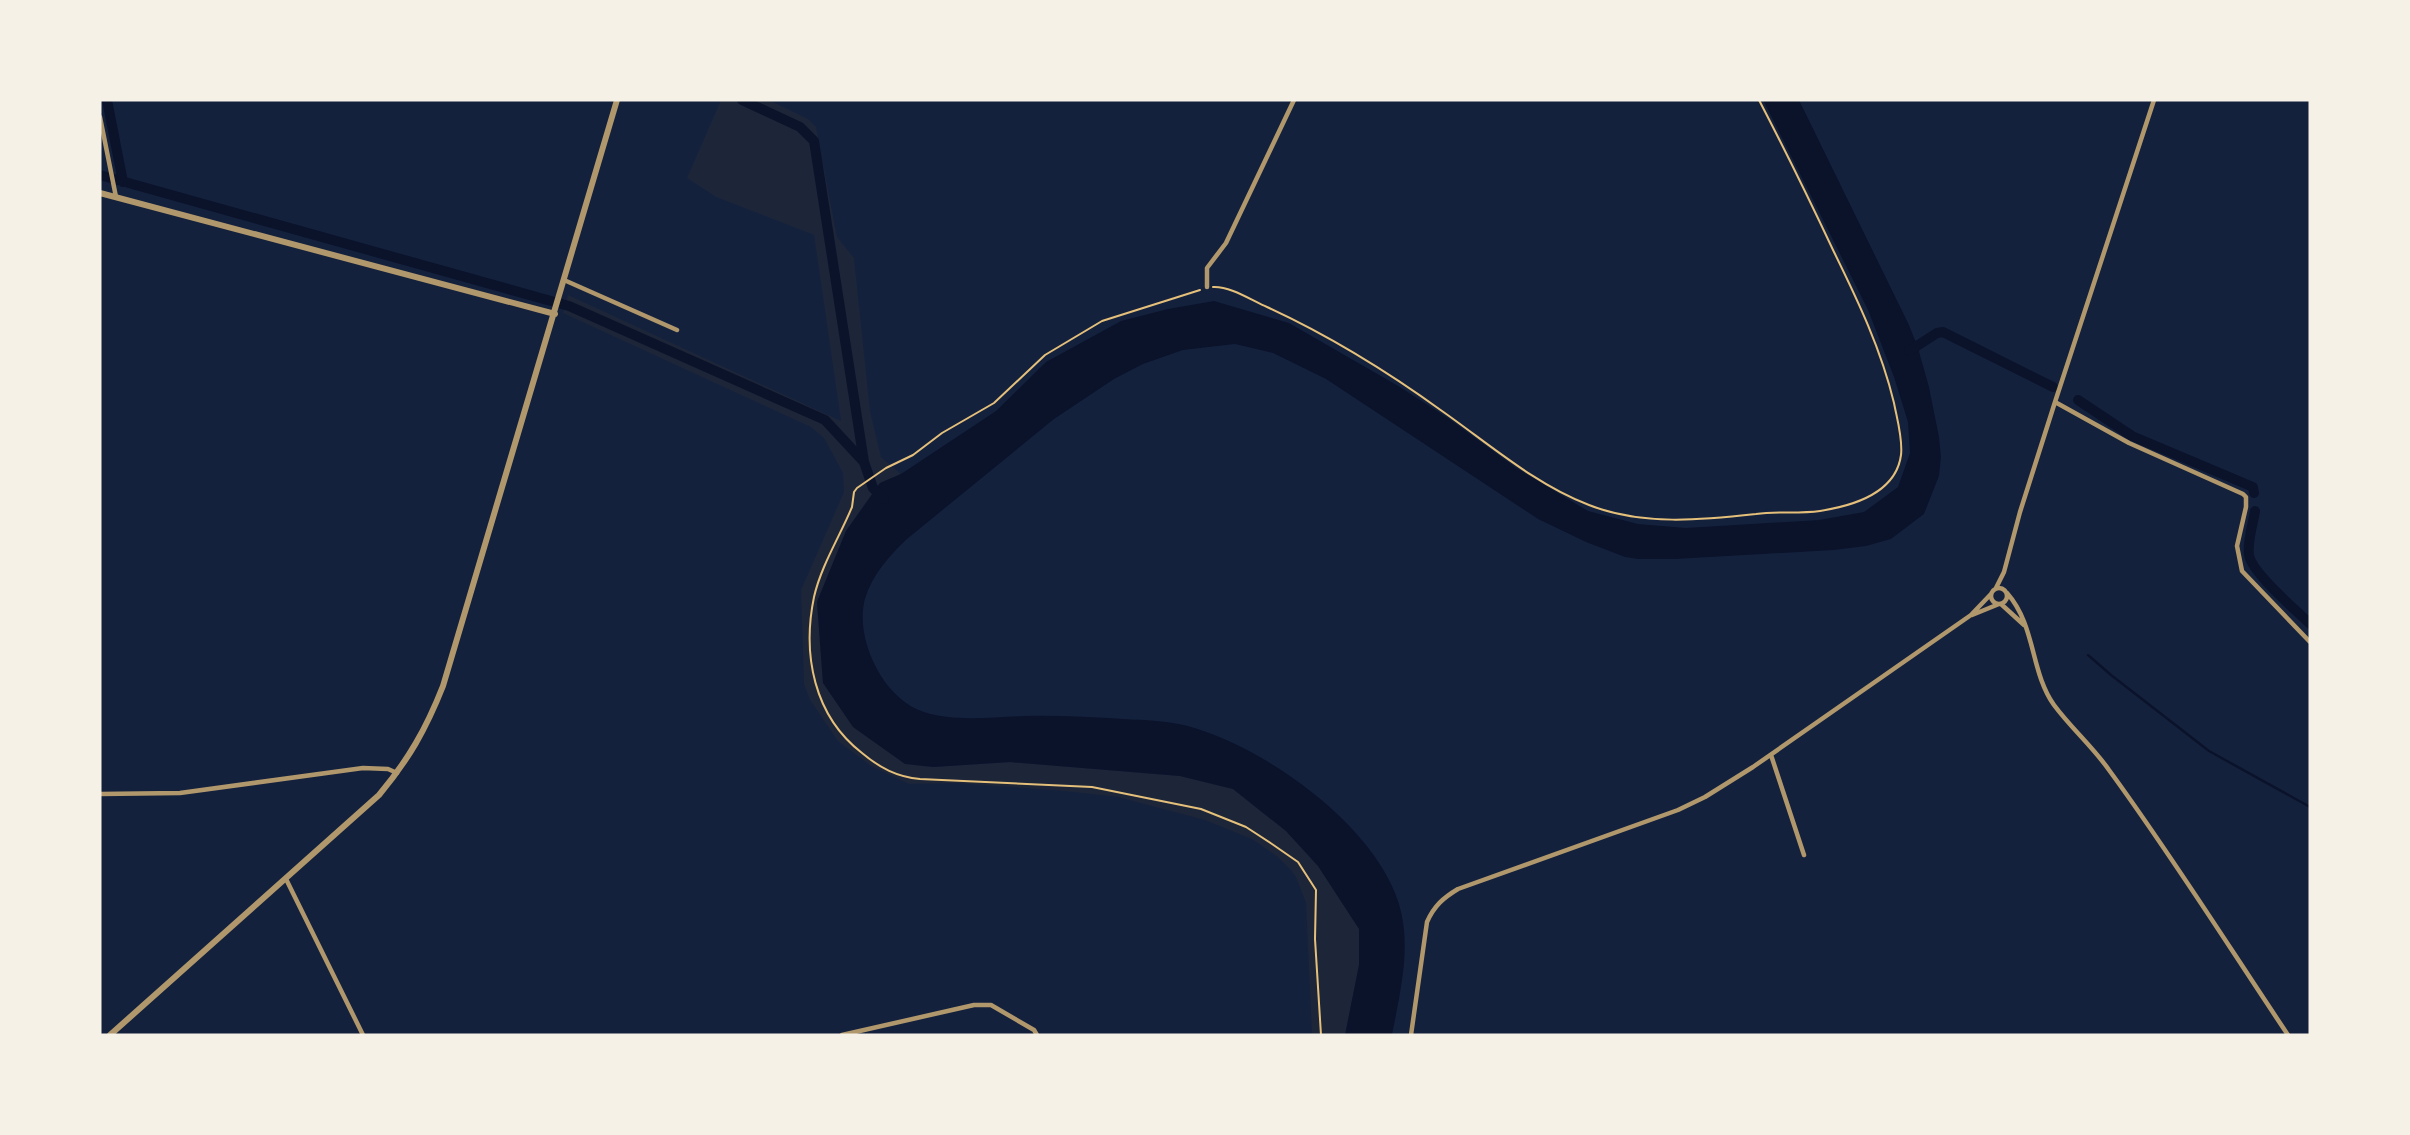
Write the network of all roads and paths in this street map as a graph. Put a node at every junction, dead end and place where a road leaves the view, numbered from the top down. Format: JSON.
{"nodes":[{"id":1,"x":617,"y":100,"type":"edge"},
{"id":2,"x":1294,"y":100,"type":"edge"},
{"id":3,"x":1759,"y":100,"type":"edge"},
{"id":4,"x":2154,"y":100,"type":"edge"},
{"id":5,"x":100,"y":117,"type":"edge"},
{"id":6,"x":100,"y":193,"type":"edge"},
{"id":7,"x":116,"y":197,"type":"junction"},
{"id":8,"x":564,"y":280,"type":"junction"},
{"id":9,"x":1207,"y":287,"type":"junction"},
{"id":10,"x":556,"y":310,"type":"junction"},
{"id":11,"x":677,"y":330,"type":"dead end"},
{"id":12,"x":2055,"y":402,"type":"junction"},
{"id":13,"x":2004,"y":572,"type":"junction"},
{"id":14,"x":1996,"y":588,"type":"junction"},
{"id":15,"x":2006,"y":592,"type":"junction"},
{"id":16,"x":1991,"y":594,"type":"junction"},
{"id":17,"x":2000,"y":604,"type":"junction"},
{"id":18,"x":1971,"y":615,"type":"junction"},
{"id":19,"x":2027,"y":628,"type":"junction"},
{"id":20,"x":2310,"y":642,"type":"edge"},
{"id":21,"x":1771,"y":755,"type":"junction"},
{"id":22,"x":398,"y":773,"type":"junction"},
{"id":23,"x":100,"y":794,"type":"edge"},
{"id":24,"x":1804,"y":855,"type":"dead end"},
{"id":25,"x":286,"y":879,"type":"junction"},
{"id":26,"x":110,"y":1035,"type":"edge"},
{"id":27,"x":363,"y":1035,"type":"edge"},
{"id":28,"x":842,"y":1035,"type":"edge"},
{"id":29,"x":1037,"y":1035,"type":"edge"},
{"id":30,"x":1321,"y":1035,"type":"edge"},
{"id":31,"x":1411,"y":1035,"type":"edge"},
{"id":32,"x":2288,"y":1035,"type":"edge"}],
"edges":[{"from":1,"to":8,"type":"street"},
{"from":2,"to":9,"type":"street"},
{"from":3,"to":9,"type":"path"},
{"from":4,"to":12,"type":"street"},
{"from":5,"to":7,"type":"street"},
{"from":6,"to":7,"type":"street"},
{"from":7,"to":10,"type":"street"},
{"from":8,"to":10,"type":"street"},
{"from":8,"to":11,"type":"street"},
{"from":9,"to":30,"type":"path"},
{"from":10,"to":22,"type":"street"},
{"from":12,"to":13,"type":"street"},
{"from":12,"to":20,"type":"street"},
{"from":13,"to":14,"type":"street"},
{"from":13,"to":15,"type":"street"},
{"from":14,"to":15,"type":"street"},
{"from":14,"to":16,"type":"street"},
{"from":15,"to":17,"type":"street"},
{"from":15,"to":19,"type":"street"},
{"from":16,"to":17,"type":"street"},
{"from":16,"to":18,"type":"street"},
{"from":17,"to":18,"type":"street"},
{"from":17,"to":19,"type":"street"},
{"from":18,"to":21,"type":"street"},
{"from":19,"to":32,"type":"street"},
{"from":21,"to":24,"type":"street"},
{"from":21,"to":31,"type":"street"},
{"from":22,"to":23,"type":"street"},
{"from":22,"to":25,"type":"street"},
{"from":25,"to":26,"type":"street"},
{"from":25,"to":27,"type":"street"},
{"from":28,"to":29,"type":"street"}]}
